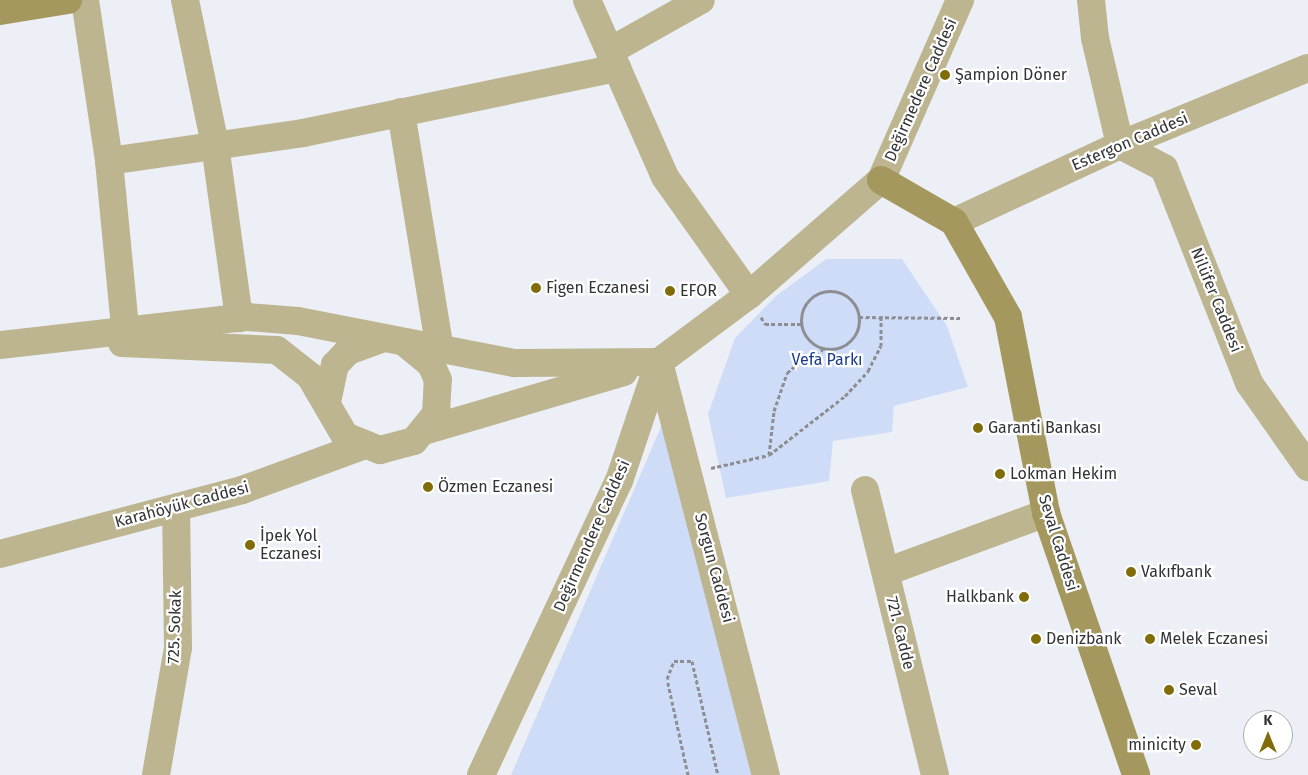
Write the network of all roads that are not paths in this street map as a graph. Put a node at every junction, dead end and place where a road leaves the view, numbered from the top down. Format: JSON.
{"nodes":[{"id":1,"x":68,"y":0,"type":"edge"},
{"id":2,"x":85,"y":0,"type":"edge"},
{"id":3,"x":184,"y":0,"type":"edge"},
{"id":4,"x":587,"y":0,"type":"edge"},
{"id":5,"x":701,"y":0,"type":"edge"},
{"id":6,"x":960,"y":0,"type":"edge"},
{"id":7,"x":1091,"y":0,"type":"edge"},
{"id":8,"x":0,"y":11,"type":"edge"},
{"id":9,"x":613,"y":60,"type":"junction"},
{"id":10,"x":1308,"y":68,"type":"edge"},
{"id":11,"x":401,"y":112,"type":"junction"},
{"id":12,"x":1120,"y":144,"type":"junction"},
{"id":13,"x":215,"y":145,"type":"junction"},
{"id":14,"x":109,"y":161,"type":"junction"},
{"id":15,"x":881,"y":180,"type":"junction"},
{"id":16,"x":954,"y":222,"type":"junction"},
{"id":17,"x":749,"y":295,"type":"junction"},
{"id":18,"x":240,"y":318,"type":"junction"},
{"id":19,"x":125,"y":328,"type":"junction"},
{"id":20,"x":394,"y":340,"type":"junction"},
{"id":21,"x":33,"y":341,"type":"junction"},
{"id":22,"x":0,"y":345,"type":"edge"},
{"id":23,"x":440,"y":349,"type":"junction"},
{"id":24,"x":659,"y":362,"type":"junction"},
{"id":25,"x":328,"y":402,"type":"junction"},
{"id":26,"x":427,"y":430,"type":"junction"},
{"id":27,"x":362,"y":446,"type":"junction"},
{"id":28,"x":1308,"y":467,"type":"edge"},
{"id":29,"x":865,"y":490,"type":"dead end"},
{"id":30,"x":176,"y":508,"type":"junction"},
{"id":31,"x":1046,"y":513,"type":"junction"},
{"id":32,"x":0,"y":554,"type":"edge"},
{"id":33,"x":886,"y":572,"type":"junction"},
{"id":34,"x":156,"y":775,"type":"edge"},
{"id":35,"x":480,"y":775,"type":"edge"},
{"id":36,"x":766,"y":775,"type":"edge"},
{"id":37,"x":935,"y":775,"type":"edge"},
{"id":38,"x":1136,"y":775,"type":"edge"}],
"edges":[{"from":1,"to":8,"type":"main road"},
{"from":2,"to":14,"type":"street"},
{"from":3,"to":13,"type":"street"},
{"from":4,"to":9,"type":"street"},
{"from":5,"to":9,"type":"street"},
{"from":6,"to":15,"type":"street","name":"Değirmedere Caddesi"},
{"from":7,"to":12,"type":"street"},
{"from":9,"to":11,"type":"street"},
{"from":9,"to":17,"type":"street"},
{"from":10,"to":12,"type":"street","name":"Estergon Caddesi"},
{"from":11,"to":13,"type":"street"},
{"from":11,"to":23,"type":"street"},
{"from":12,"to":16,"type":"street","name":"Estergon Caddesi"},
{"from":12,"to":28,"type":"street","name":"Nilüfer Caddesi"},
{"from":13,"to":14,"type":"street"},
{"from":13,"to":18,"type":"street"},
{"from":14,"to":19,"type":"street"},
{"from":15,"to":16,"type":"main road"},
{"from":15,"to":17,"type":"street"},
{"from":16,"to":31,"type":"main road","name":"Seval Caddesi"},
{"from":17,"to":24,"type":"street"},
{"from":18,"to":19,"type":"street"},
{"from":18,"to":20,"type":"street"},
{"from":19,"to":21,"type":"street"},
{"from":20,"to":23,"type":"street"},
{"from":20,"to":25,"type":"street"},
{"from":20,"to":26,"type":"street"},
{"from":21,"to":22,"type":"street"},
{"from":21,"to":25,"type":"street"},
{"from":23,"to":24,"type":"street"},
{"from":24,"to":26,"type":"street"},
{"from":24,"to":35,"type":"street","name":"Değirmendere Caddesi"},
{"from":24,"to":36,"type":"street","name":"Sorgun Caddesi"},
{"from":25,"to":27,"type":"street"},
{"from":26,"to":27,"type":"street"},
{"from":27,"to":30,"type":"street","name":"Karahöyük Caddesi"},
{"from":29,"to":33,"type":"street","name":"721. Cadde"},
{"from":30,"to":32,"type":"street","name":"Karahöyük Caddesi"},
{"from":30,"to":34,"type":"street","name":"725. Sokak"},
{"from":31,"to":33,"type":"street"},
{"from":31,"to":38,"type":"main road","name":"Seval Caddesi"},
{"from":33,"to":37,"type":"street","name":"721. Cadde"}]}
